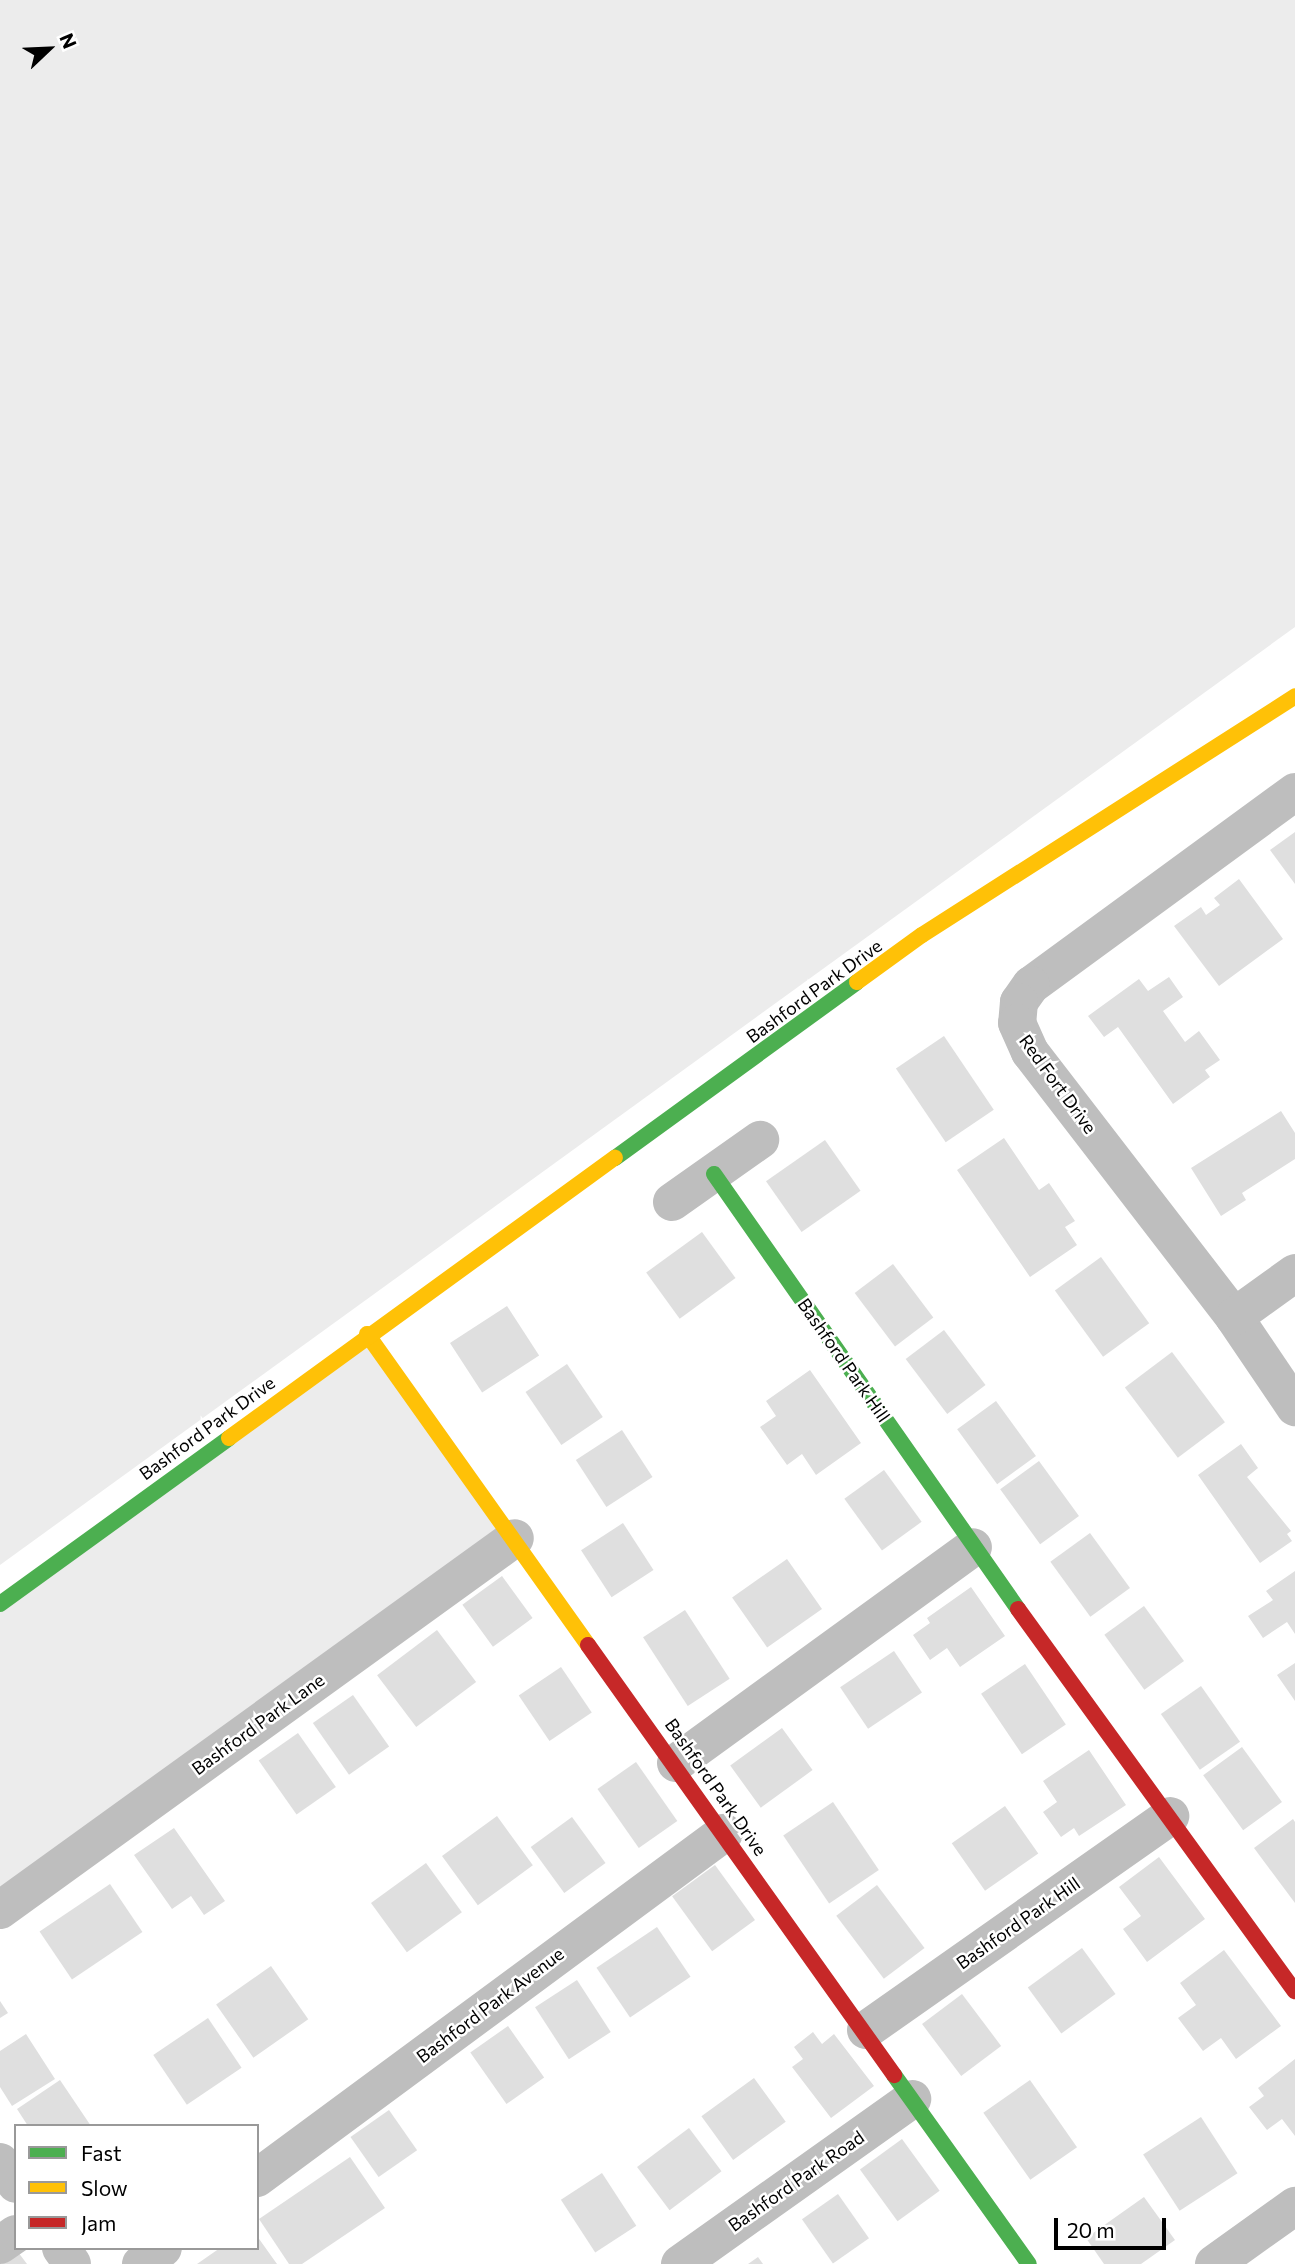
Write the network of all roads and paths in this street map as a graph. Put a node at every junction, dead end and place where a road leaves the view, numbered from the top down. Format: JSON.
{"nodes":[{"id":1,"x":1295,"y":696,"type":"edge"},
{"id":2,"x":1295,"y":792,"type":"edge"},
{"id":3,"x":760,"y":1140,"type":"dead end"},
{"id":4,"x":715,"y":1174,"type":"junction"},
{"id":5,"x":672,"y":1202,"type":"dead end"},
{"id":6,"x":1295,"y":1273,"type":"edge"},
{"id":7,"x":1234,"y":1317,"type":"junction"},
{"id":8,"x":367,"y":1334,"type":"junction"},
{"id":9,"x":1295,"y":1407,"type":"edge"},
{"id":10,"x":515,"y":1538,"type":"junction"},
{"id":11,"x":973,"y":1547,"type":"junction"},
{"id":12,"x":0,"y":1604,"type":"edge"},
{"id":13,"x":676,"y":1763,"type":"junction"},
{"id":14,"x":1170,"y":1816,"type":"junction"},
{"id":15,"x":724,"y":1833,"type":"junction"},
{"id":16,"x":0,"y":1910,"type":"edge"},
{"id":17,"x":1295,"y":1991,"type":"edge"},
{"id":18,"x":866,"y":2030,"type":"junction"},
{"id":19,"x":912,"y":2099,"type":"junction"},
{"id":20,"x":0,"y":2162,"type":"edge"},
{"id":21,"x":259,"y":2177,"type":"edge"},
{"id":22,"x":14,"y":2181,"type":"edge"},
{"id":23,"x":1295,"y":2206,"type":"edge"},
{"id":24,"x":160,"y":2250,"type":"edge"},
{"id":25,"x":141,"y":2264,"type":"edge"},
{"id":26,"x":680,"y":2264,"type":"edge"},
{"id":27,"x":1029,"y":2264,"type":"edge"},
{"id":28,"x":1214,"y":2264,"type":"edge"}],
"edges":[{"from":1,"to":8,"type":"street","name":"Bashford Park Drive"},
{"from":2,"to":7,"type":"street","name":"Red Fort Drive"},
{"from":3,"to":4,"type":"street"},
{"from":4,"to":5,"type":"street"},
{"from":4,"to":11,"type":"street","name":"Bashford Park Hill"},
{"from":6,"to":7,"type":"street"},
{"from":7,"to":9,"type":"street","name":"Red Fort Drive"},
{"from":8,"to":10,"type":"street","name":"Bashford Park Drive"},
{"from":8,"to":12,"type":"street","name":"Bashford Park Drive"},
{"from":10,"to":13,"type":"street","name":"Bashford Park Drive"},
{"from":10,"to":16,"type":"street","name":"Bashford Park Lane"},
{"from":11,"to":13,"type":"street"},
{"from":11,"to":14,"type":"street","name":"Bashford Park Hill"},
{"from":13,"to":15,"type":"street","name":"Bashford Park Drive"},
{"from":14,"to":17,"type":"street","name":"Bashford Park Hill"},
{"from":14,"to":18,"type":"street","name":"Bashford Park Hill"},
{"from":15,"to":18,"type":"street","name":"Bashford Park Drive"},
{"from":15,"to":21,"type":"street","name":"Bashford Park Avenue"},
{"from":18,"to":19,"type":"street","name":"Bashford Park Drive"},
{"from":19,"to":26,"type":"street","name":"Bashford Park Road"},
{"from":19,"to":27,"type":"street","name":"Bashford Park Drive"},
{"from":20,"to":22,"type":"street"},
{"from":23,"to":28,"type":"street"},
{"from":24,"to":25,"type":"street"}]}
